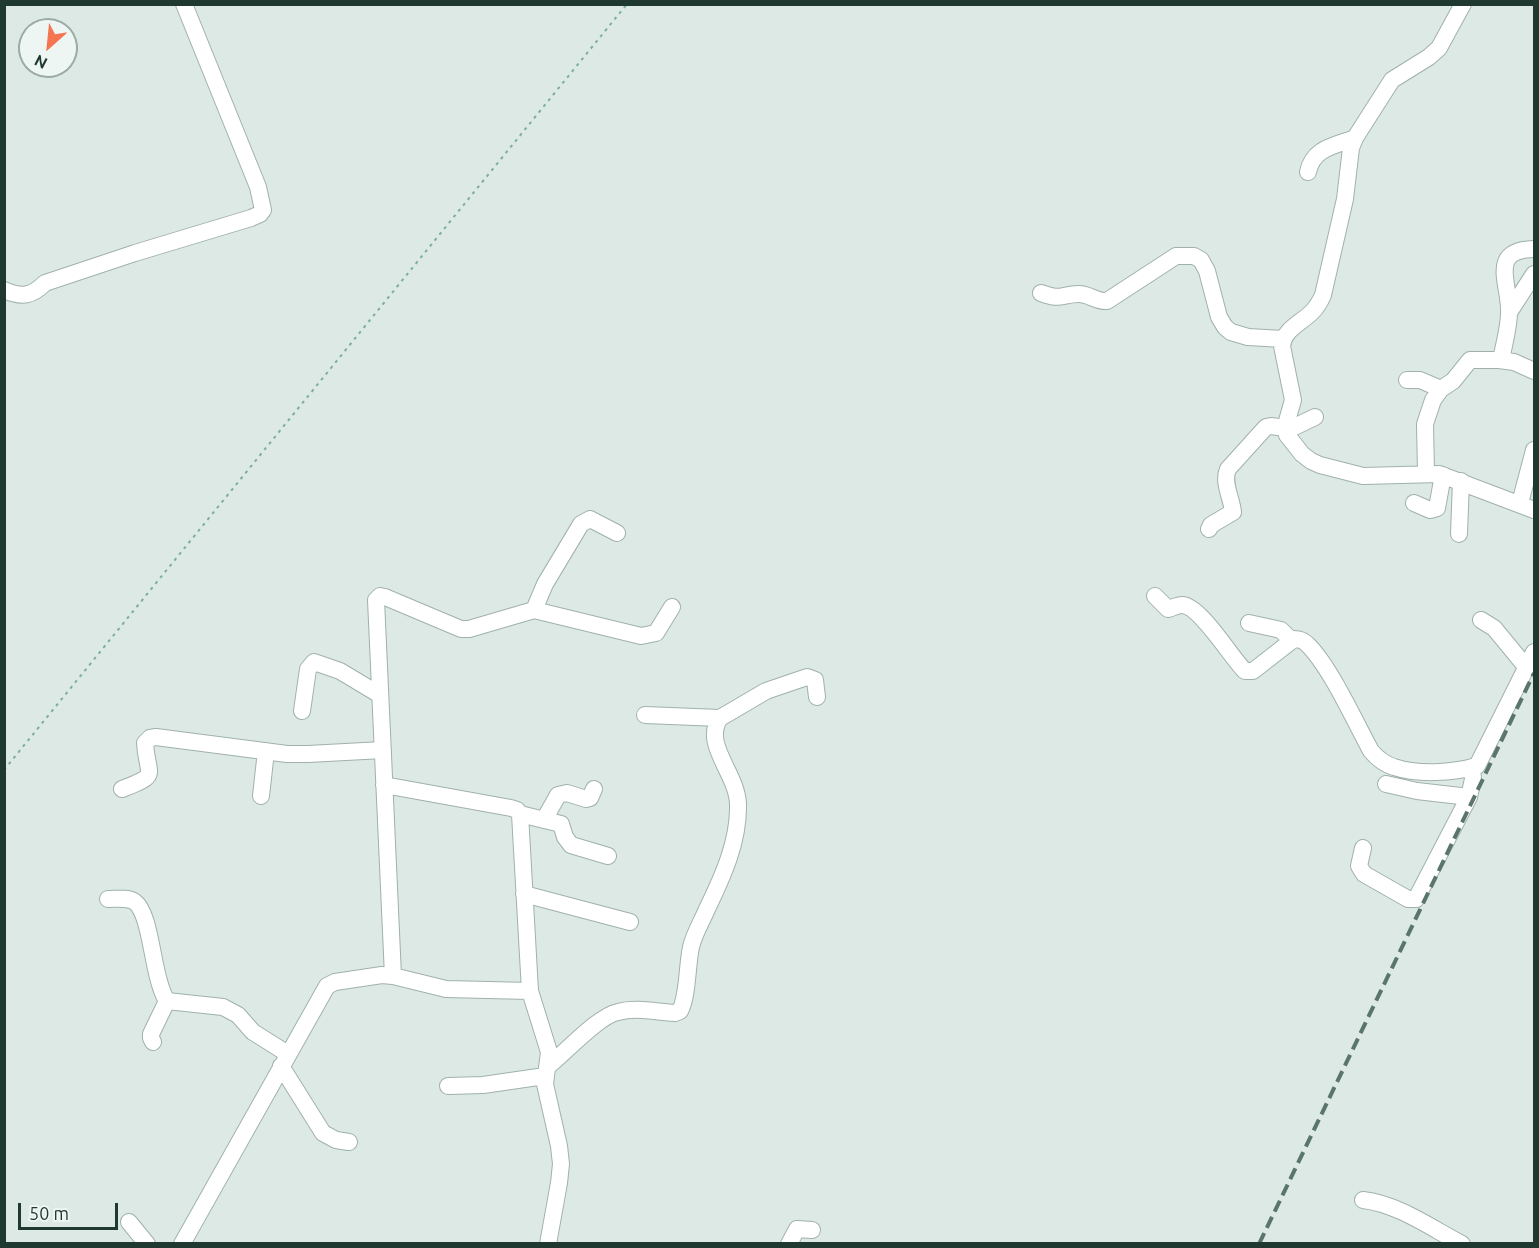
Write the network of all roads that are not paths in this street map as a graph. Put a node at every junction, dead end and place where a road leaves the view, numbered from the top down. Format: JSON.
{"nodes":[{"id":1,"x":184,"y":4,"type":"edge"},
{"id":2,"x":1463,"y":4,"type":"edge"},
{"id":3,"x":1354,"y":138,"type":"junction"},
{"id":4,"x":1308,"y":172,"type":"dead end"},
{"id":5,"x":1534,"y":249,"type":"edge"},
{"id":6,"x":1534,"y":274,"type":"edge"},
{"id":7,"x":4,"y":290,"type":"edge"},
{"id":8,"x":1041,"y":293,"type":"dead end"},
{"id":9,"x":1510,"y":310,"type":"junction"},
{"id":10,"x":1283,"y":339,"type":"junction"},
{"id":11,"x":1500,"y":360,"type":"junction"},
{"id":12,"x":1534,"y":371,"type":"edge"},
{"id":13,"x":1407,"y":380,"type":"dead end"},
{"id":14,"x":1441,"y":389,"type":"junction"},
{"id":15,"x":1316,"y":417,"type":"dead end"},
{"id":16,"x":1285,"y":429,"type":"junction"},
{"id":17,"x":1534,"y":450,"type":"edge"},
{"id":18,"x":1435,"y":474,"type":"junction"},
{"id":19,"x":1461,"y":481,"type":"junction"},
{"id":20,"x":1414,"y":503,"type":"dead end"},
{"id":21,"x":1527,"y":507,"type":"edge"},
{"id":22,"x":1209,"y":529,"type":"dead end"},
{"id":23,"x":617,"y":533,"type":"dead end"},
{"id":24,"x":1459,"y":534,"type":"dead end"},
{"id":25,"x":1155,"y":596,"type":"dead end"},
{"id":26,"x":672,"y":607,"type":"dead end"},
{"id":27,"x":534,"y":610,"type":"junction"},
{"id":28,"x":1481,"y":620,"type":"dead end"},
{"id":29,"x":1249,"y":623,"type":"dead end"},
{"id":30,"x":1292,"y":641,"type":"junction"},
{"id":31,"x":1534,"y":652,"type":"edge"},
{"id":32,"x":1527,"y":668,"type":"junction"},
{"id":33,"x":380,"y":695,"type":"junction"},
{"id":34,"x":817,"y":697,"type":"dead end"},
{"id":35,"x":302,"y":711,"type":"dead end"},
{"id":36,"x":645,"y":715,"type":"dead end"},
{"id":37,"x":720,"y":718,"type":"junction"},
{"id":38,"x":383,"y":750,"type":"junction"},
{"id":39,"x":266,"y":751,"type":"junction"},
{"id":40,"x":1472,"y":767,"type":"junction"},
{"id":41,"x":1386,"y":783,"type":"dead end"},
{"id":42,"x":384,"y":785,"type":"junction"},
{"id":43,"x":122,"y":789,"type":"dead end"},
{"id":44,"x":594,"y":789,"type":"dead end"},
{"id":45,"x":261,"y":796,"type":"dead end"},
{"id":46,"x":1469,"y":797,"type":"junction"},
{"id":47,"x":520,"y":814,"type":"junction"},
{"id":48,"x":544,"y":820,"type":"junction"},
{"id":49,"x":1363,"y":848,"type":"dead end"},
{"id":50,"x":608,"y":856,"type":"dead end"},
{"id":51,"x":524,"y":894,"type":"junction"},
{"id":52,"x":108,"y":899,"type":"dead end"},
{"id":53,"x":630,"y":922,"type":"dead end"},
{"id":54,"x":393,"y":976,"type":"junction"},
{"id":55,"x":530,"y":991,"type":"junction"},
{"id":56,"x":167,"y":1001,"type":"junction"},
{"id":57,"x":153,"y":1042,"type":"dead end"},
{"id":58,"x":285,"y":1060,"type":"junction"},
{"id":59,"x":546,"y":1072,"type":"junction"},
{"id":60,"x":448,"y":1086,"type":"dead end"},
{"id":61,"x":349,"y":1142,"type":"dead end"},
{"id":62,"x":1363,"y":1200,"type":"dead end"},
{"id":63,"x":129,"y":1222,"type":"dead end"},
{"id":64,"x":812,"y":1230,"type":"dead end"},
{"id":65,"x":147,"y":1244,"type":"edge"},
{"id":66,"x":182,"y":1244,"type":"edge"},
{"id":67,"x":548,"y":1244,"type":"edge"},
{"id":68,"x":789,"y":1244,"type":"edge"},
{"id":69,"x":1462,"y":1244,"type":"edge"}],
"edges":[{"from":1,"to":7,"type":"street"},
{"from":2,"to":3,"type":"street"},
{"from":3,"to":4,"type":"street"},
{"from":3,"to":10,"type":"street"},
{"from":5,"to":9,"type":"street"},
{"from":6,"to":9,"type":"street"},
{"from":8,"to":10,"type":"street"},
{"from":9,"to":11,"type":"street"},
{"from":10,"to":16,"type":"street"},
{"from":11,"to":12,"type":"street"},
{"from":11,"to":14,"type":"street"},
{"from":13,"to":14,"type":"street"},
{"from":14,"to":18,"type":"street"},
{"from":15,"to":16,"type":"street"},
{"from":16,"to":18,"type":"street"},
{"from":16,"to":22,"type":"street"},
{"from":17,"to":21,"type":"street"},
{"from":18,"to":19,"type":"street"},
{"from":18,"to":20,"type":"street"},
{"from":19,"to":21,"type":"street"},
{"from":19,"to":24,"type":"street"},
{"from":23,"to":27,"type":"street"},
{"from":25,"to":30,"type":"street"},
{"from":26,"to":27,"type":"street"},
{"from":27,"to":33,"type":"street"},
{"from":28,"to":32,"type":"street"},
{"from":29,"to":30,"type":"street"},
{"from":30,"to":40,"type":"street"},
{"from":31,"to":32,"type":"street"},
{"from":32,"to":40,"type":"street"},
{"from":33,"to":35,"type":"street"},
{"from":33,"to":38,"type":"street"},
{"from":34,"to":37,"type":"street"},
{"from":36,"to":37,"type":"street"},
{"from":37,"to":59,"type":"street"},
{"from":38,"to":39,"type":"street"},
{"from":38,"to":42,"type":"street"},
{"from":39,"to":43,"type":"street"},
{"from":39,"to":45,"type":"street"},
{"from":40,"to":46,"type":"street"},
{"from":41,"to":46,"type":"street"},
{"from":42,"to":47,"type":"street"},
{"from":42,"to":54,"type":"street"},
{"from":44,"to":48,"type":"street"},
{"from":46,"to":49,"type":"street"},
{"from":47,"to":48,"type":"street"},
{"from":47,"to":51,"type":"street"},
{"from":48,"to":50,"type":"street"},
{"from":51,"to":53,"type":"street"},
{"from":51,"to":55,"type":"street"},
{"from":52,"to":56,"type":"street"},
{"from":54,"to":55,"type":"street"},
{"from":54,"to":58,"type":"street"},
{"from":55,"to":59,"type":"street"},
{"from":56,"to":57,"type":"street"},
{"from":56,"to":58,"type":"street"},
{"from":58,"to":61,"type":"street"},
{"from":58,"to":66,"type":"street"},
{"from":59,"to":60,"type":"street"},
{"from":59,"to":67,"type":"street"},
{"from":62,"to":69,"type":"street"},
{"from":63,"to":65,"type":"street"},
{"from":64,"to":68,"type":"street"}]}
